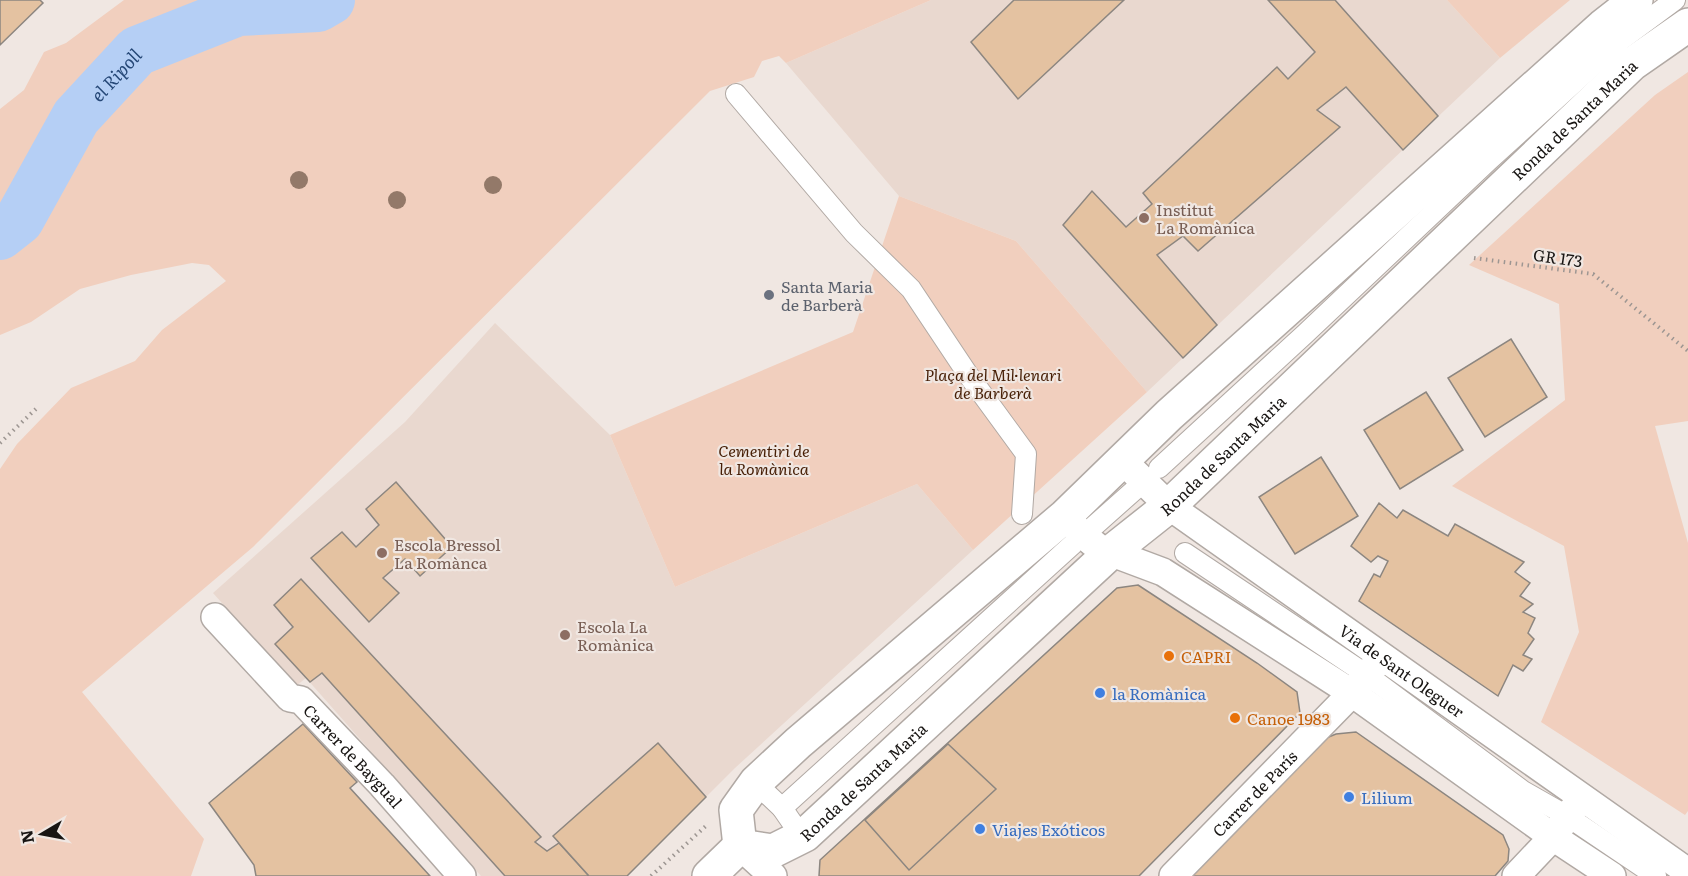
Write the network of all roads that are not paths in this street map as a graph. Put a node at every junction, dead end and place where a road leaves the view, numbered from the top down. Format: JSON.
{"nodes":[{"id":1,"x":1636,"y":0,"type":"edge"},
{"id":2,"x":1675,"y":0,"type":"edge"},
{"id":3,"x":1688,"y":26,"type":"edge"},
{"id":4,"x":736,"y":94,"type":"dead end"},
{"id":5,"x":1159,"y":468,"type":"dead end"},
{"id":6,"x":1130,"y":473,"type":"junction"},
{"id":7,"x":1169,"y":506,"type":"junction"},
{"id":8,"x":1022,"y":514,"type":"dead end"},
{"id":9,"x":1086,"y":535,"type":"junction"},
{"id":10,"x":1185,"y":554,"type":"dead end"},
{"id":11,"x":215,"y":617,"type":"dead end"},
{"id":12,"x":1367,"y":675,"type":"junction"},
{"id":13,"x":764,"y":790,"type":"dead end"},
{"id":14,"x":1567,"y":817,"type":"junction"},
{"id":15,"x":740,"y":846,"type":"junction"},
{"id":16,"x":1688,"y":872,"type":"edge"},
{"id":17,"x":462,"y":876,"type":"edge"},
{"id":18,"x":709,"y":876,"type":"edge"},
{"id":19,"x":772,"y":876,"type":"edge"},
{"id":20,"x":1173,"y":876,"type":"edge"},
{"id":21,"x":1516,"y":876,"type":"edge"},
{"id":22,"x":1612,"y":876,"type":"edge"},
{"id":23,"x":1656,"y":876,"type":"edge"}],
"edges":[{"from":1,"to":6,"type":"street","name":"Ronda de Santa Maria"},
{"from":2,"to":5,"type":"street","name":"Ronda de Santa Maria"},
{"from":3,"to":7,"type":"street","name":"Ronda de Santa Maria"},
{"from":4,"to":8,"type":"street"},
{"from":6,"to":7,"type":"street","name":"Via de Sant Oleguer"},
{"from":6,"to":9,"type":"street","name":"Ronda de Santa Maria"},
{"from":7,"to":9,"type":"street","name":"Ronda de Santa Maria"},
{"from":7,"to":12,"type":"street","name":"Via de Sant Oleguer"},
{"from":9,"to":12,"type":"street","name":"Via de Sant Oleguer"},
{"from":9,"to":13,"type":"street","name":"Ronda de Santa Maria"},
{"from":9,"to":15,"type":"street","name":"Ronda de Santa Maria"},
{"from":9,"to":15,"type":"street","name":"Ronda de Santa Maria"},
{"from":10,"to":12,"type":"street","name":"Via de Sant Oleguer"},
{"from":11,"to":17,"type":"street","name":"Carrer de Baygual"},
{"from":12,"to":14,"type":"street","name":"Via de Sant Oleguer"},
{"from":12,"to":14,"type":"street","name":"Via de Sant Oleguer"},
{"from":12,"to":20,"type":"street","name":"Carrer de París"},
{"from":14,"to":16,"type":"street","name":"Via de Sant Oleguer"},
{"from":14,"to":21,"type":"street"},
{"from":14,"to":22,"type":"street","name":"Via de Sant Oleguer"},
{"from":14,"to":23,"type":"street","name":"Via de Sant Oleguer"},
{"from":15,"to":18,"type":"street"},
{"from":15,"to":19,"type":"street"}]}
